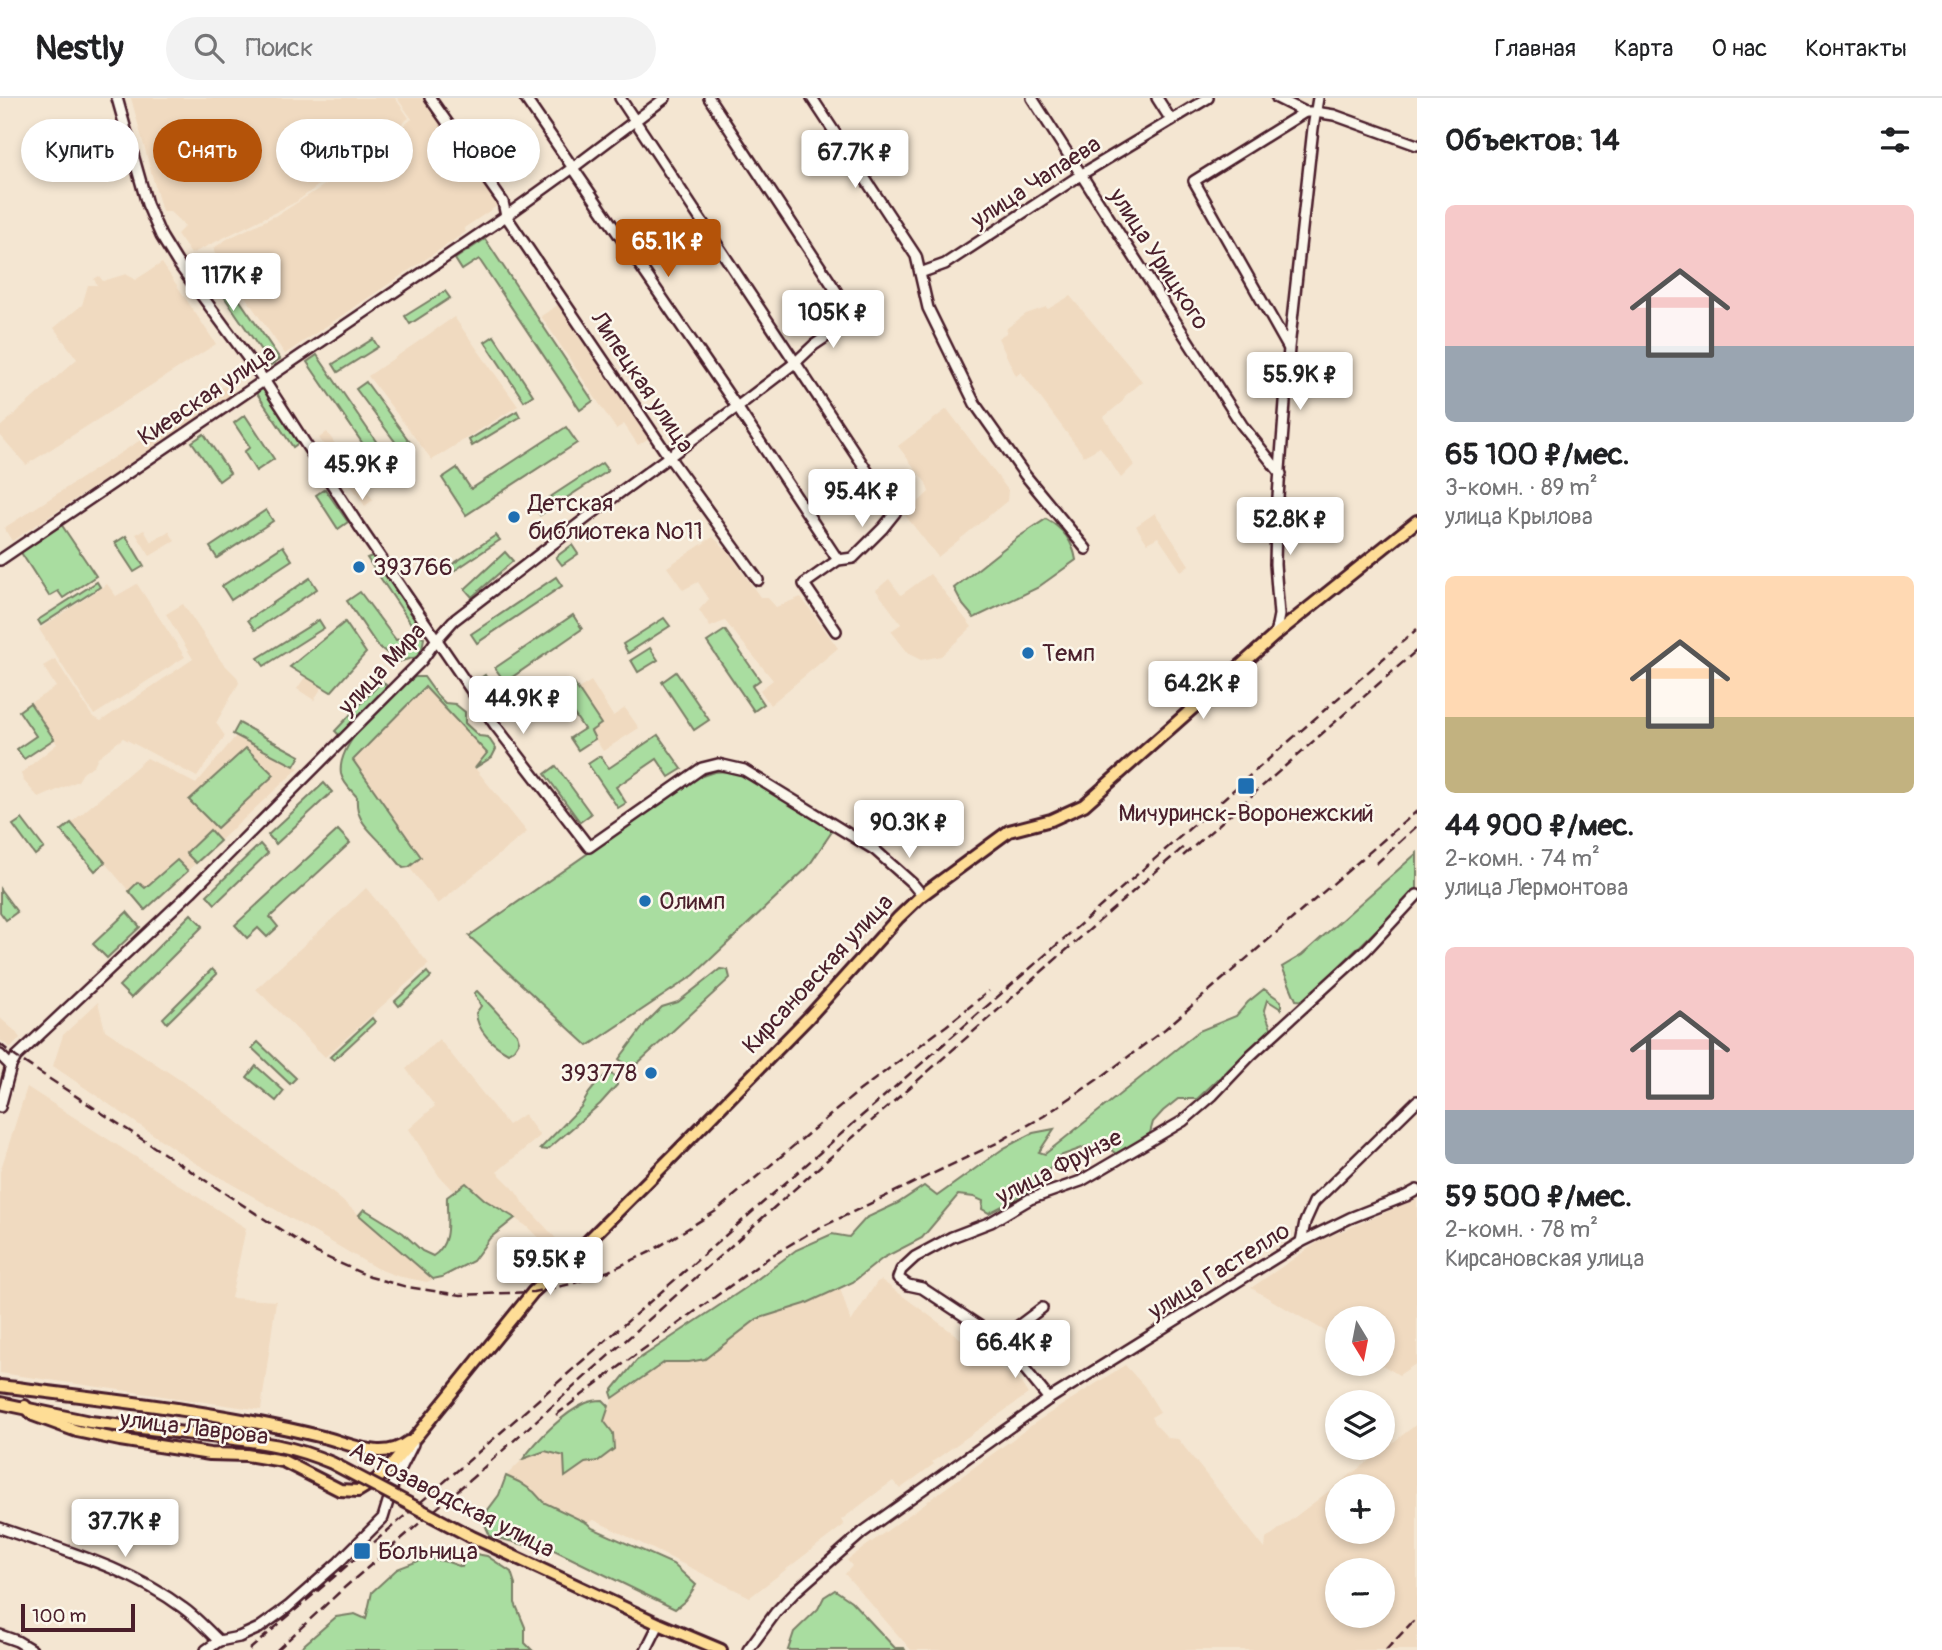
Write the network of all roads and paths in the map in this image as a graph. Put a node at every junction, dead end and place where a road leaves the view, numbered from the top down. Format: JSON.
{"nodes":[{"id":1,"x":117,"y":98,"type":"edge"},
{"id":2,"x":430,"y":98,"type":"edge"},
{"id":3,"x":525,"y":98,"type":"edge"},
{"id":4,"x":620,"y":98,"type":"edge"},
{"id":5,"x":665,"y":98,"type":"edge"},
{"id":6,"x":709,"y":98,"type":"edge"},
{"id":7,"x":812,"y":98,"type":"edge"},
{"id":8,"x":1032,"y":98,"type":"edge"},
{"id":9,"x":1157,"y":98,"type":"edge"},
{"id":10,"x":1208,"y":98,"type":"edge"},
{"id":11,"x":1277,"y":98,"type":"edge"},
{"id":12,"x":1318,"y":98,"type":"edge"},
{"id":13,"x":1310,"y":112,"type":"junction"},
{"id":14,"x":1171,"y":120,"type":"junction"},
{"id":15,"x":636,"y":121,"type":"junction"},
{"id":16,"x":1417,"y":145,"type":"edge"},
{"id":17,"x":573,"y":167,"type":"junction"},
{"id":18,"x":1082,"y":174,"type":"junction"},
{"id":19,"x":506,"y":216,"type":"junction"},
{"id":20,"x":920,"y":273,"type":"junction"},
{"id":21,"x":1289,"y":348,"type":"junction"},
{"id":22,"x":796,"y":362,"type":"junction"},
{"id":23,"x":264,"y":380,"type":"junction"},
{"id":24,"x":737,"y":407,"type":"junction"},
{"id":25,"x":669,"y":457,"type":"junction"},
{"id":26,"x":1281,"y":474,"type":"junction"},
{"id":27,"x":1417,"y":521,"type":"edge"},
{"id":28,"x":1086,"y":549,"type":"dead end"},
{"id":29,"x":0,"y":560,"type":"edge"},
{"id":30,"x":838,"y":560,"type":"junction"},
{"id":31,"x":758,"y":580,"type":"dead end"},
{"id":32,"x":836,"y":631,"type":"dead end"},
{"id":33,"x":1275,"y":635,"type":"junction"},
{"id":34,"x":437,"y":639,"type":"junction"},
{"id":35,"x":922,"y":895,"type":"junction"},
{"id":36,"x":1417,"y":895,"type":"edge"},
{"id":37,"x":0,"y":1055,"type":"edge"},
{"id":38,"x":11,"y":1066,"type":"junction"},
{"id":39,"x":1417,"y":1101,"type":"edge"},
{"id":40,"x":1,"y":1102,"type":"edge"},
{"id":41,"x":1417,"y":1190,"type":"edge"},
{"id":42,"x":1301,"y":1242,"type":"junction"},
{"id":43,"x":1042,"y":1308,"type":"dead end"},
{"id":44,"x":1000,"y":1342,"type":"junction"},
{"id":45,"x":0,"y":1386,"type":"edge"},
{"id":46,"x":64,"y":1394,"type":"junction"},
{"id":47,"x":1049,"y":1399,"type":"junction"},
{"id":48,"x":0,"y":1403,"type":"edge"},
{"id":49,"x":25,"y":1406,"type":"junction"},
{"id":50,"x":64,"y":1416,"type":"junction"},
{"id":51,"x":419,"y":1433,"type":"junction"},
{"id":52,"x":219,"y":1437,"type":"joint"},
{"id":53,"x":0,"y":1528,"type":"edge"},
{"id":54,"x":659,"y":1624,"type":"junction"},
{"id":55,"x":0,"y":1635,"type":"edge"},
{"id":56,"x":219,"y":1641,"type":"junction"},
{"id":57,"x":32,"y":1650,"type":"edge"},
{"id":58,"x":206,"y":1650,"type":"edge"},
{"id":59,"x":646,"y":1650,"type":"edge"},
{"id":60,"x":721,"y":1650,"type":"edge"},
{"id":61,"x":748,"y":1650,"type":"edge"}],
"edges":[{"from":1,"to":23,"type":"street"},
{"from":2,"to":19,"type":"street","name":"Липецкая улица"},
{"from":3,"to":17,"type":"street"},
{"from":4,"to":15,"type":"street"},
{"from":5,"to":15,"type":"street","name":"Киевская улица"},
{"from":6,"to":22,"type":"street","name":"улица Мира"},
{"from":7,"to":20,"type":"street"},
{"from":8,"to":18,"type":"street","name":"улица Урицкого"},
{"from":9,"to":14,"type":"street"},
{"from":10,"to":14,"type":"street","name":"улица Чапаева"},
{"from":11,"to":13,"type":"street"},
{"from":12,"to":13,"type":"street"},
{"from":13,"to":16,"type":"street"},
{"from":13,"to":21,"type":"street"},
{"from":13,"to":21,"type":"street"},
{"from":14,"to":18,"type":"street","name":"улица Чапаева"},
{"from":15,"to":17,"type":"street","name":"Киевская улица"},
{"from":15,"to":22,"type":"street"},
{"from":17,"to":19,"type":"street","name":"Киевская улица"},
{"from":17,"to":24,"type":"street"},
{"from":18,"to":20,"type":"street","name":"улица Чапаева"},
{"from":18,"to":26,"type":"street","name":"улица Урицкого"},
{"from":19,"to":23,"type":"street","name":"Киевская улица"},
{"from":19,"to":25,"type":"street","name":"Липецкая улица"},
{"from":20,"to":28,"type":"street"},
{"from":21,"to":26,"type":"street"},
{"from":22,"to":24,"type":"street","name":"улица Мира"},
{"from":22,"to":30,"type":"street"},
{"from":23,"to":29,"type":"street","name":"Киевская улица"},
{"from":23,"to":34,"type":"street"},
{"from":24,"to":25,"type":"street","name":"улица Мира"},
{"from":24,"to":30,"type":"street"},
{"from":25,"to":31,"type":"street","name":"Липецкая улица"},
{"from":25,"to":34,"type":"street","name":"улица Мира"},
{"from":26,"to":33,"type":"street"},
{"from":27,"to":33,"type":"main road","name":"Кирсановская улица"},
{"from":30,"to":32,"type":"street"},
{"from":33,"to":35,"type":"main road","name":"Кирсановская улица"},
{"from":34,"to":35,"type":"street"},
{"from":34,"to":38,"type":"street","name":"улица Мира"},
{"from":35,"to":51,"type":"main road","name":"Кирсановская улица"},
{"from":36,"to":44,"type":"street","name":"улица Фрунзе"},
{"from":37,"to":38,"type":"street"},
{"from":38,"to":40,"type":"street","name":"улица Мира"},
{"from":39,"to":42,"type":"street"},
{"from":41,"to":42,"type":"street","name":"улица Гастелло"},
{"from":42,"to":47,"type":"street","name":"улица Гастелло"},
{"from":43,"to":44,"type":"street"},
{"from":44,"to":47,"type":"street"},
{"from":45,"to":46,"type":"main road"},
{"from":46,"to":50,"type":"main road"},
{"from":46,"to":51,"type":"main road"},
{"from":47,"to":61,"type":"street","name":"улица Гастелло"},
{"from":48,"to":49,"type":"main road","name":"улица Лаврова"},
{"from":49,"to":50,"type":"main road","name":"улица Лаврова"},
{"from":49,"to":51,"type":"main road","name":"улица Лаврова"},
{"from":50,"to":52,"type":"main road","name":"улица Лаврова"},
{"from":51,"to":56,"type":"street"},
{"from":52,"to":54,"type":"main road","name":"Автозаводская улица","bridge":true},
{"from":53,"to":56,"type":"street"},
{"from":54,"to":59,"type":"street"},
{"from":54,"to":60,"type":"main road","name":"Автозаводская улица"},
{"from":55,"to":57,"type":"street"},
{"from":56,"to":58,"type":"street"}]}
